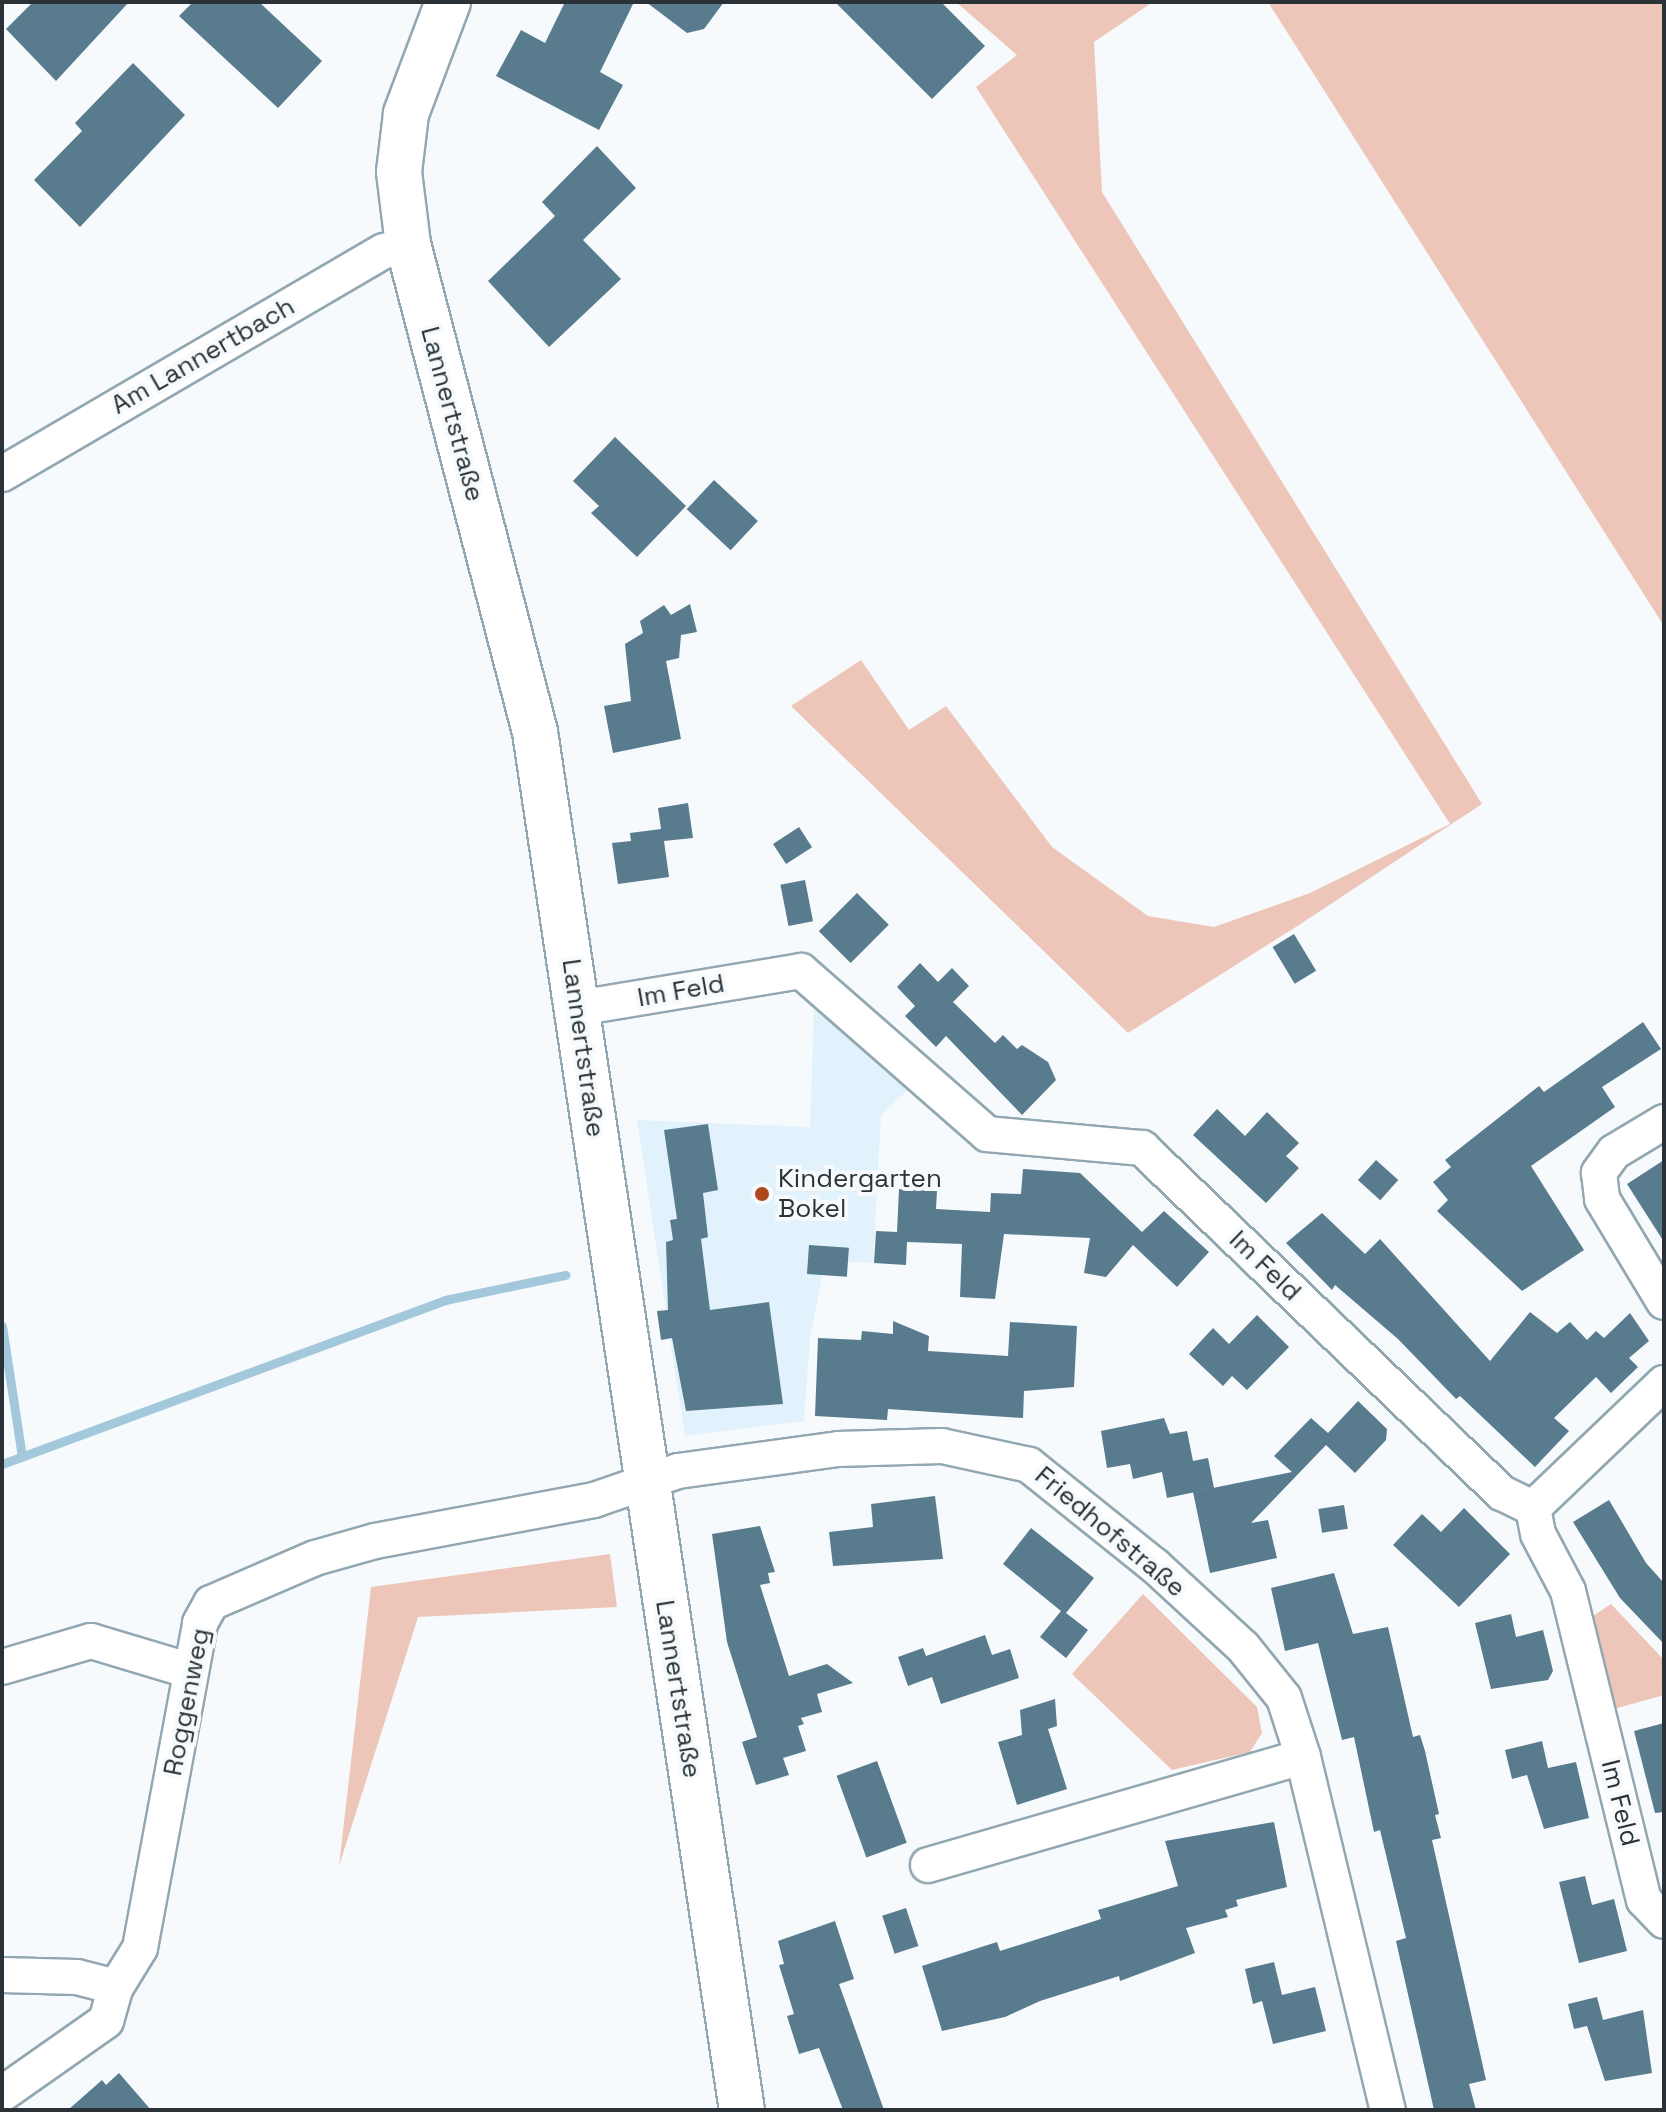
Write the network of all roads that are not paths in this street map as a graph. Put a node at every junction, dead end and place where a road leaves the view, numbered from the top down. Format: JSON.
{"nodes":[{"id":1,"x":448,"y":2,"type":"edge"},
{"id":2,"x":408,"y":244,"type":"junction"},
{"id":3,"x":2,"y":474,"type":"edge"},
{"id":4,"x":578,"y":1008,"type":"junction"},
{"id":5,"x":1664,"y":1122,"type":"edge"},
{"id":6,"x":1664,"y":1302,"type":"edge"},
{"id":7,"x":1664,"y":1383,"type":"edge"},
{"id":8,"x":645,"y":1484,"type":"junction"},
{"id":9,"x":1533,"y":1508,"type":"junction"},
{"id":10,"x":2,"y":1667,"type":"edge"},
{"id":11,"x":191,"y":1671,"type":"junction"},
{"id":12,"x":1303,"y":1757,"type":"junction"},
{"id":13,"x":928,"y":1865,"type":"dead end"},
{"id":14,"x":1664,"y":1921,"type":"edge"},
{"id":15,"x":2,"y":1975,"type":"edge"},
{"id":16,"x":116,"y":1987,"type":"junction"},
{"id":17,"x":2,"y":2094,"type":"edge"},
{"id":18,"x":742,"y":2110,"type":"edge"},
{"id":19,"x":1388,"y":2110,"type":"edge"}],
"edges":[{"from":1,"to":2,"type":"street","name":"Lannertstraße"},
{"from":2,"to":3,"type":"street","name":"Am Lannertbach"},
{"from":2,"to":4,"type":"street","name":"Lannertstraße"},
{"from":4,"to":8,"type":"street","name":"Lannertstraße"},
{"from":4,"to":9,"type":"street","name":"Im Feld"},
{"from":5,"to":6,"type":"street"},
{"from":7,"to":9,"type":"street"},
{"from":8,"to":11,"type":"street","name":"Roggenweg"},
{"from":8,"to":12,"type":"street","name":"Friedhofstraße"},
{"from":8,"to":18,"type":"street","name":"Lannertstraße"},
{"from":9,"to":14,"type":"street","name":"Im Feld"},
{"from":10,"to":11,"type":"street"},
{"from":11,"to":16,"type":"street","name":"Roggenweg"},
{"from":12,"to":13,"type":"street"},
{"from":12,"to":19,"type":"street","name":"Friedhofstraße"},
{"from":15,"to":16,"type":"street"},
{"from":16,"to":17,"type":"street","name":"Roggenweg"}]}
